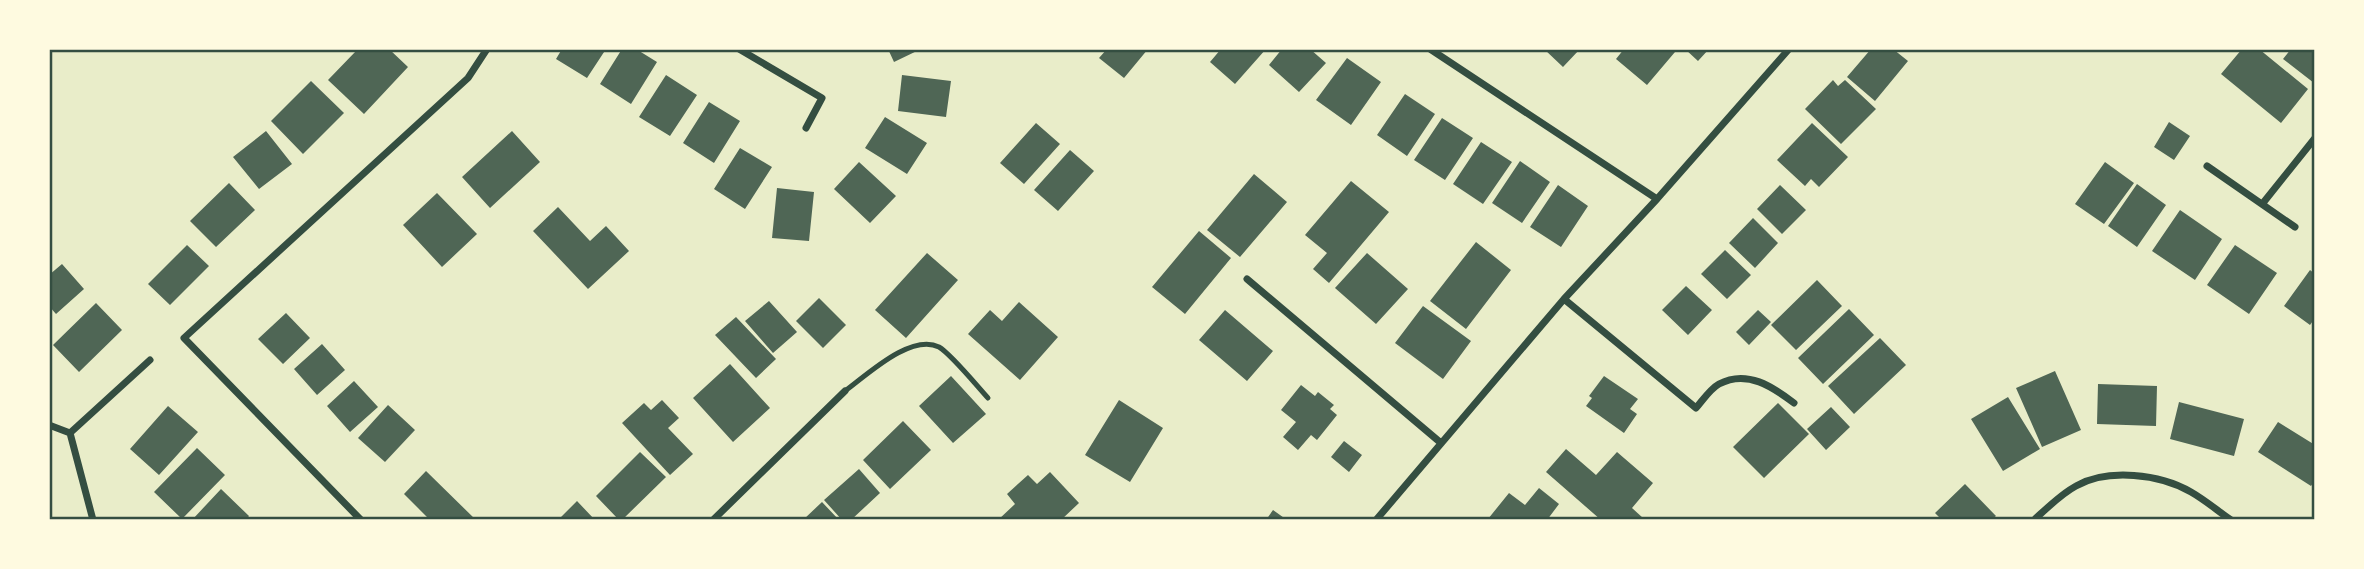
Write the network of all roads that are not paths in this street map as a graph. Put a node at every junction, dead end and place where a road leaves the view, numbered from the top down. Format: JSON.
{"nodes":[{"id":1,"x":487,"y":49,"type":"edge"},
{"id":2,"x":739,"y":49,"type":"edge"},
{"id":3,"x":1430,"y":49,"type":"edge"},
{"id":4,"x":1789,"y":49,"type":"edge"},
{"id":5,"x":806,"y":128,"type":"dead end"},
{"id":6,"x":2315,"y":138,"type":"edge"},
{"id":7,"x":2207,"y":166,"type":"dead end"},
{"id":8,"x":1657,"y":199,"type":"junction"},
{"id":9,"x":2263,"y":203,"type":"junction"},
{"id":10,"x":2295,"y":227,"type":"dead end"},
{"id":11,"x":1247,"y":279,"type":"dead end"},
{"id":12,"x":1564,"y":299,"type":"junction"},
{"id":13,"x":150,"y":360,"type":"dead end"},
{"id":14,"x":845,"y":391,"type":"joint"},
{"id":15,"x":988,"y":398,"type":"dead end"},
{"id":16,"x":1794,"y":403,"type":"dead end"},
{"id":17,"x":49,"y":425,"type":"edge"},
{"id":18,"x":70,"y":433,"type":"junction"},
{"id":19,"x":1441,"y":443,"type":"junction"},
{"id":20,"x":93,"y":520,"type":"edge"},
{"id":21,"x":360,"y":520,"type":"edge"},
{"id":22,"x":713,"y":520,"type":"edge"},
{"id":23,"x":1376,"y":520,"type":"edge"},
{"id":24,"x":2034,"y":520,"type":"edge"},
{"id":25,"x":2231,"y":520,"type":"edge"}],
"edges":[{"from":1,"to":21,"type":"street"},
{"from":2,"to":5,"type":"street"},
{"from":3,"to":8,"type":"street"},
{"from":4,"to":8,"type":"street"},
{"from":6,"to":9,"type":"street"},
{"from":7,"to":9,"type":"street"},
{"from":8,"to":12,"type":"street"},
{"from":9,"to":10,"type":"street"},
{"from":11,"to":19,"type":"street"},
{"from":12,"to":16,"type":"street"},
{"from":12,"to":19,"type":"street"},
{"from":13,"to":18,"type":"street"},
{"from":14,"to":15,"type":"lane"},
{"from":14,"to":22,"type":"street"},
{"from":17,"to":18,"type":"street"},
{"from":18,"to":20,"type":"street"},
{"from":19,"to":23,"type":"street"},
{"from":24,"to":25,"type":"street"}]}
